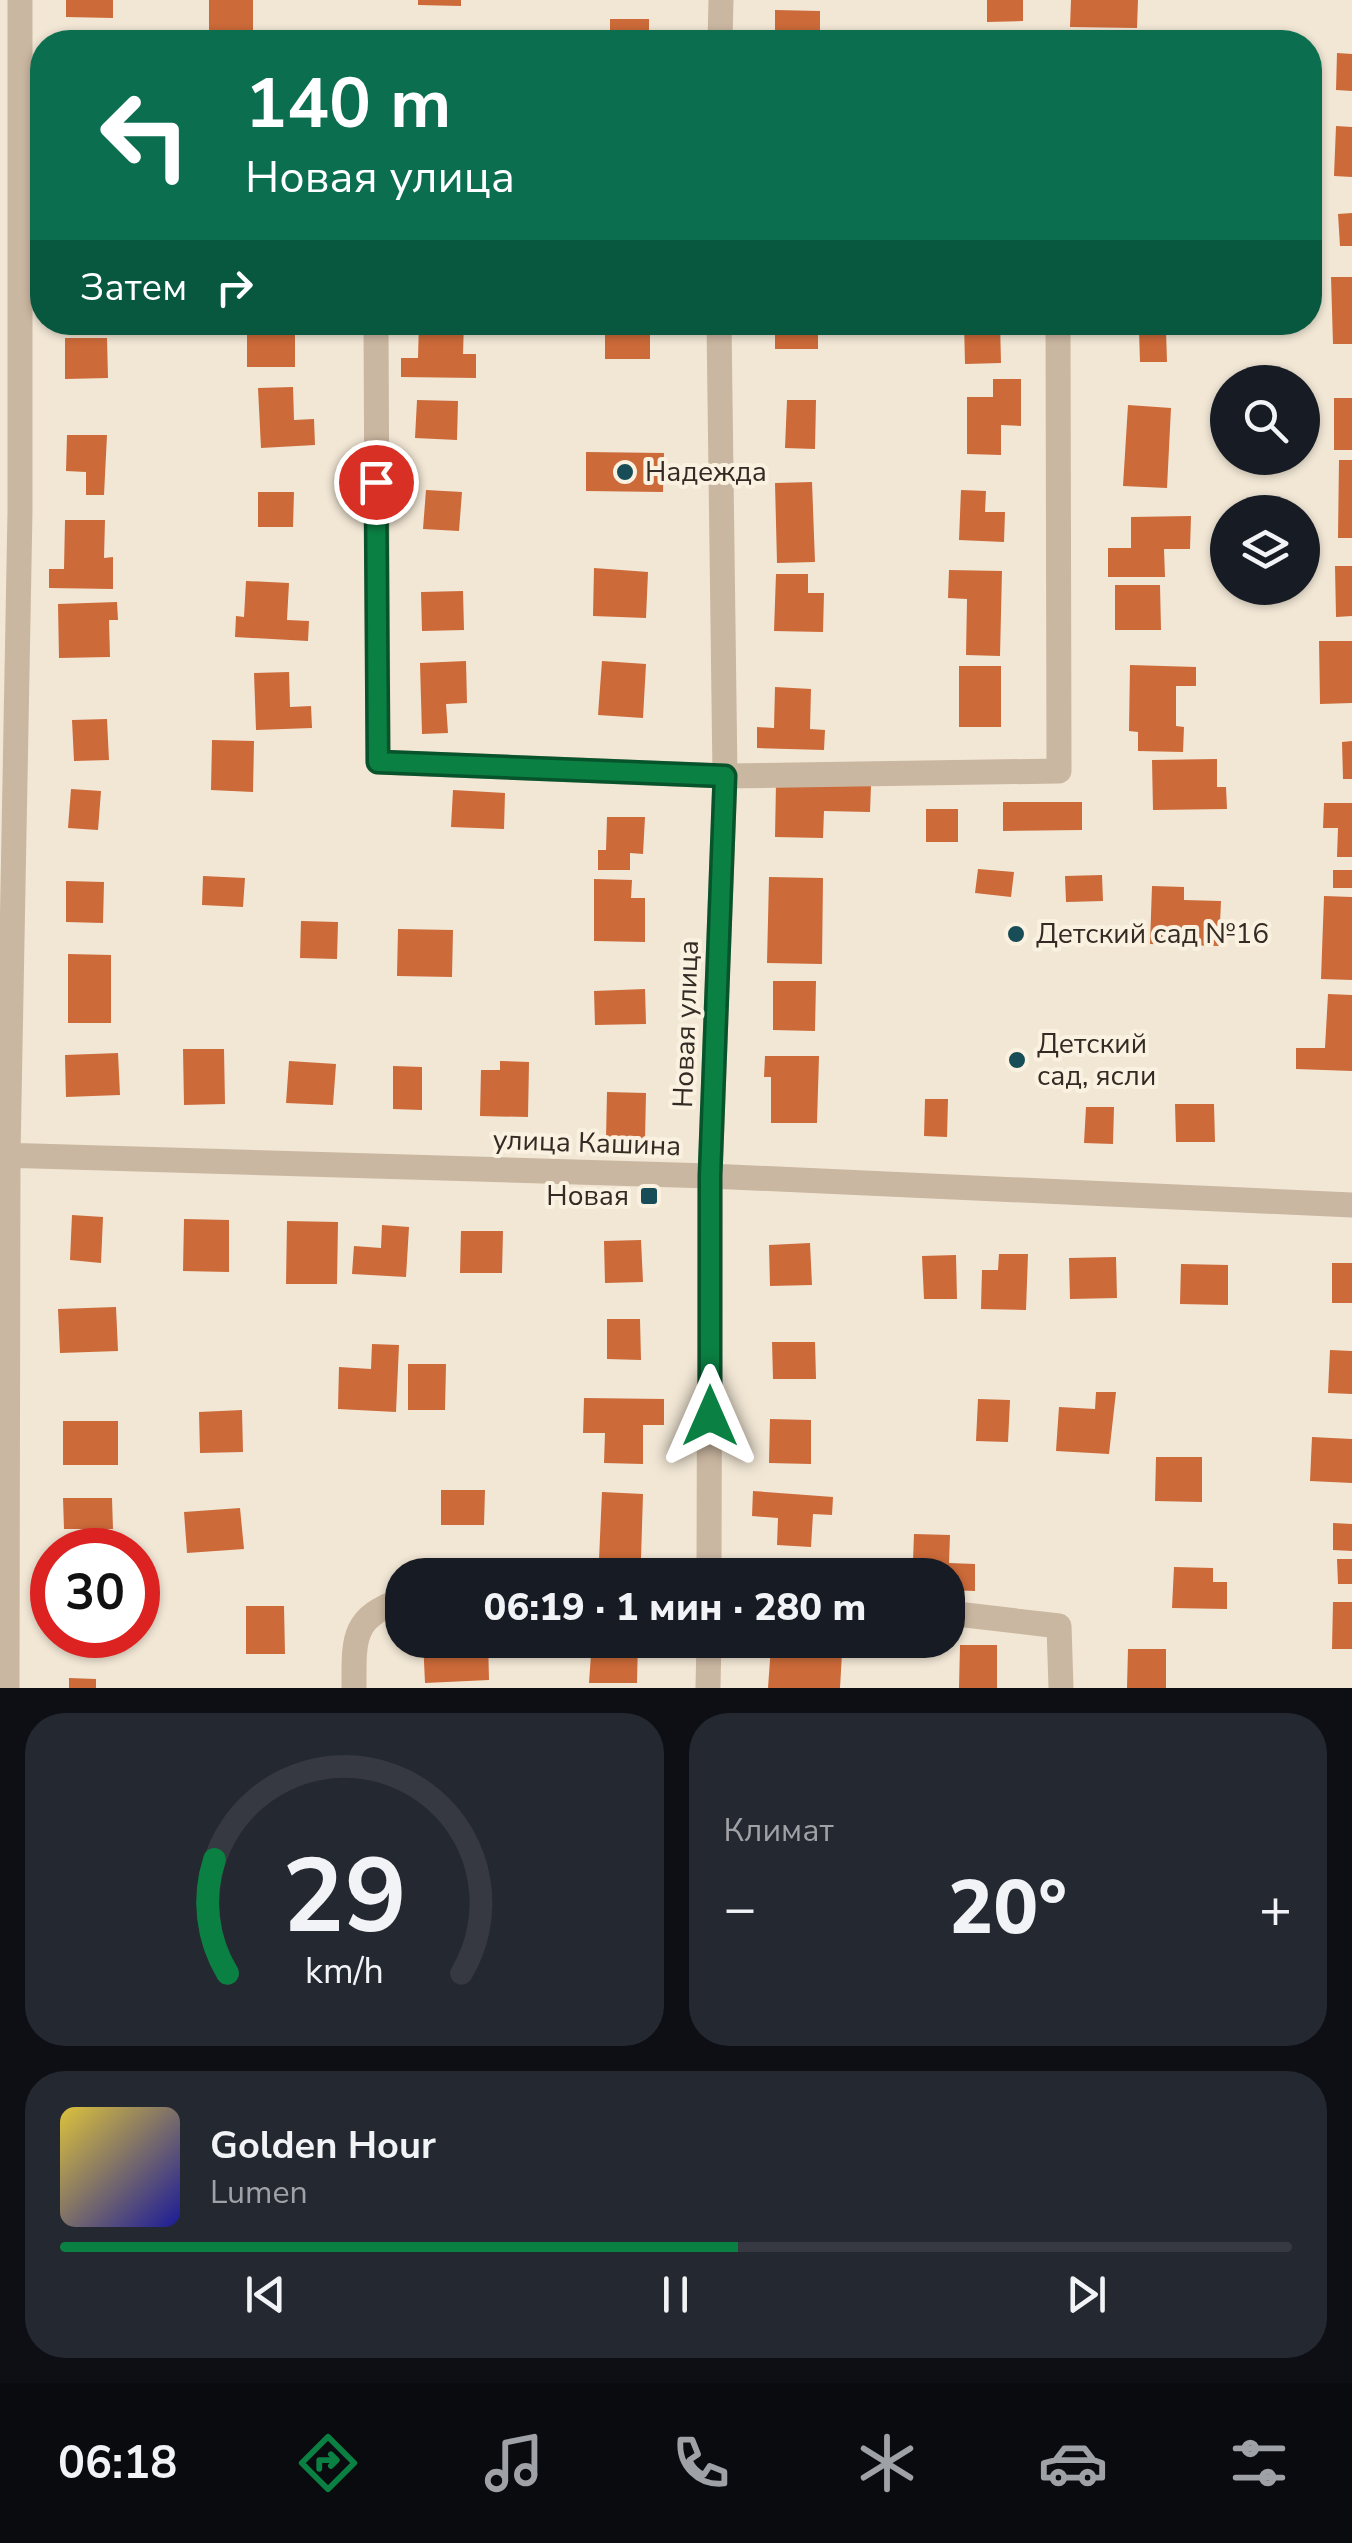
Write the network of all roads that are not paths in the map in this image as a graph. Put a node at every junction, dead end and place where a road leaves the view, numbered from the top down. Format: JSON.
{"nodes":[{"id":1,"x":20,"y":0,"type":"edge"},
{"id":2,"x":721,"y":0,"type":"edge"},
{"id":3,"x":720,"y":30,"type":"edge"},
{"id":4,"x":376,"y":335,"type":"edge"},
{"id":5,"x":718,"y":335,"type":"edge"},
{"id":6,"x":1058,"y":335,"type":"edge"},
{"id":7,"x":725,"y":776,"type":"junction"},
{"id":8,"x":4,"y":1155,"type":"edge"},
{"id":9,"x":710,"y":1176,"type":"junction"},
{"id":10,"x":1352,"y":1205,"type":"edge"},
{"id":11,"x":709,"y":1558,"type":"edge"},
{"id":12,"x":385,"y":1605,"type":"edge"},
{"id":13,"x":965,"y":1615,"type":"edge"},
{"id":14,"x":709,"y":1658,"type":"edge"},
{"id":15,"x":7,"y":1688,"type":"edge"},
{"id":16,"x":354,"y":1688,"type":"edge"},
{"id":17,"x":708,"y":1688,"type":"edge"},
{"id":18,"x":1060,"y":1688,"type":"edge"}],
"edges":[{"from":1,"to":8,"type":"street"},
{"from":2,"to":3,"type":"street"},
{"from":4,"to":7,"type":"street"},
{"from":5,"to":7,"type":"street","name":"Новая улица"},
{"from":6,"to":7,"type":"street"},
{"from":7,"to":9,"type":"street","name":"Новая улица"},
{"from":8,"to":9,"type":"street","name":"улица Кашина"},
{"from":8,"to":15,"type":"street"},
{"from":9,"to":10,"type":"street","name":"улица Кашина"},
{"from":9,"to":11,"type":"street","name":"Новая улица"},
{"from":12,"to":16,"type":"street"},
{"from":13,"to":18,"type":"street"},
{"from":14,"to":17,"type":"street"}]}
